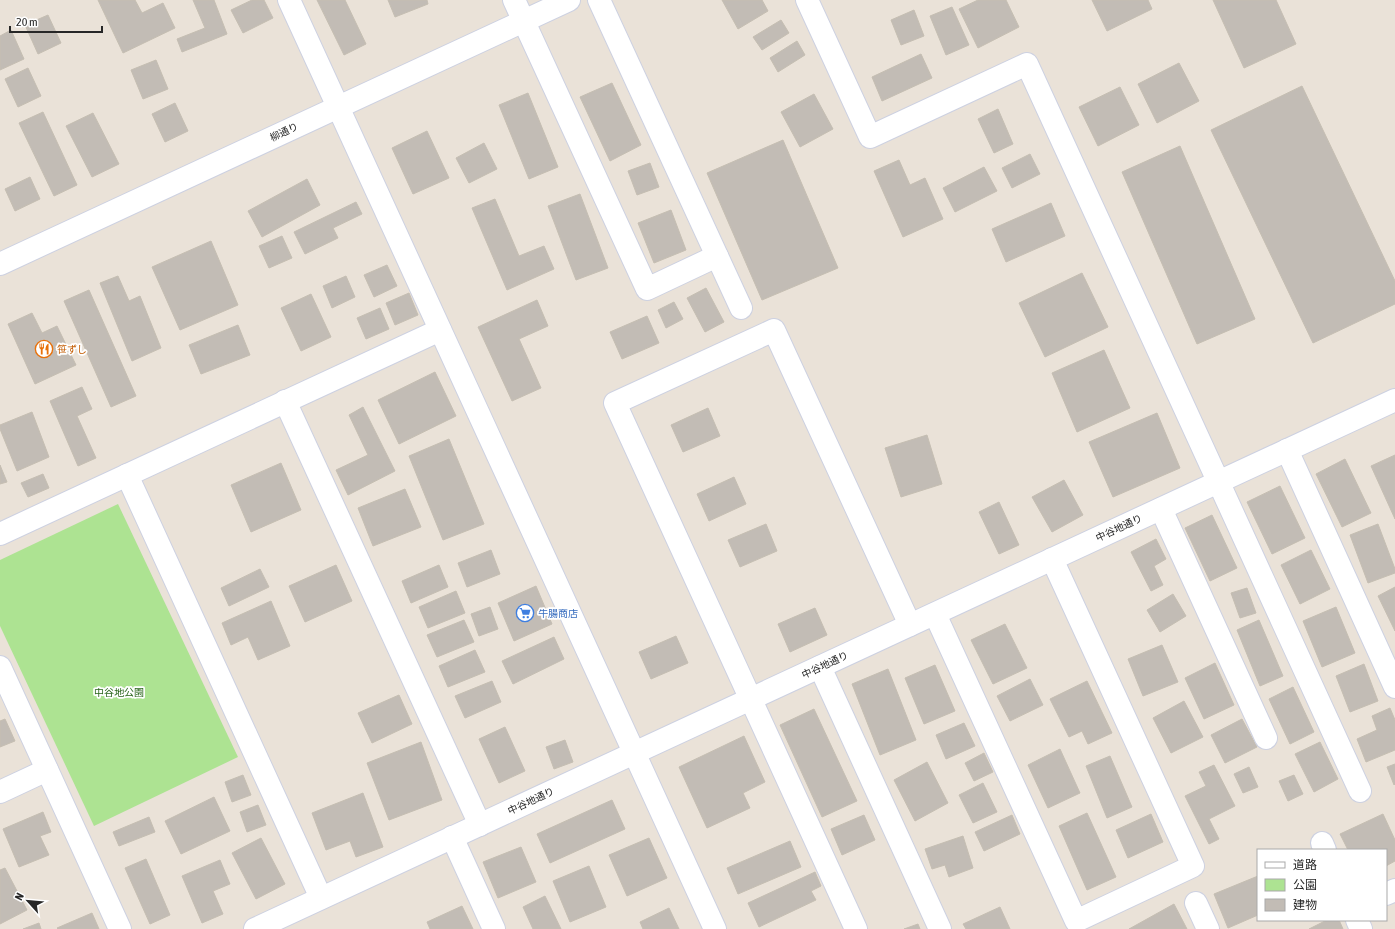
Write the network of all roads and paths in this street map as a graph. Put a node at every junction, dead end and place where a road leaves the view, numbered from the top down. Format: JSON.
{"nodes":[{"id":1,"x":289,"y":0,"type":"edge"},
{"id":2,"x":514,"y":0,"type":"edge"},
{"id":3,"x":569,"y":0,"type":"edge"},
{"id":4,"x":599,"y":0,"type":"edge"},
{"id":5,"x":807,"y":0,"type":"edge"},
{"id":6,"x":524,"y":21,"type":"junction"},
{"id":7,"x":338,"y":107,"type":"junction"},
{"id":8,"x":717,"y":256,"type":"junction"},
{"id":9,"x":0,"y":264,"type":"edge"},
{"id":10,"x":741,"y":308,"type":"dead end"},
{"id":11,"x":440,"y":330,"type":"junction"},
{"id":12,"x":1395,"y":400,"type":"edge"},
{"id":13,"x":286,"y":401,"type":"junction"},
{"id":14,"x":1287,"y":450,"type":"junction"},
{"id":15,"x":127,"y":474,"type":"junction"},
{"id":16,"x":1218,"y":482,"type":"junction"},
{"id":17,"x":1161,"y":509,"type":"junction"},
{"id":18,"x":0,"y":534,"type":"edge"},
{"id":19,"x":1052,"y":559,"type":"junction"},
{"id":20,"x":935,"y":614,"type":"junction"},
{"id":21,"x":910,"y":625,"type":"junction"},
{"id":22,"x":0,"y":667,"type":"edge"},
{"id":23,"x":820,"y":667,"type":"junction"},
{"id":24,"x":1395,"y":687,"type":"edge"},
{"id":25,"x":751,"y":699,"type":"junction"},
{"id":26,"x":1266,"y":738,"type":"dead end"},
{"id":27,"x":635,"y":753,"type":"junction"},
{"id":28,"x":47,"y":770,"type":"junction"},
{"id":29,"x":1360,"y":791,"type":"dead end"},
{"id":30,"x":0,"y":792,"type":"edge"},
{"id":31,"x":480,"y":825,"type":"junction"},
{"id":32,"x":452,"y":838,"type":"junction"},
{"id":33,"x":321,"y":898,"type":"junction"},
{"id":34,"x":1196,"y":903,"type":"dead end"},
{"id":35,"x":120,"y":929,"type":"edge"},
{"id":36,"x":255,"y":929,"type":"edge"},
{"id":37,"x":494,"y":929,"type":"edge"},
{"id":38,"x":715,"y":929,"type":"edge"},
{"id":39,"x":856,"y":929,"type":"edge"},
{"id":40,"x":940,"y":929,"type":"edge"},
{"id":41,"x":1208,"y":929,"type":"edge"}],
"edges":[{"from":1,"to":7,"type":"street"},
{"from":2,"to":6,"type":"street"},
{"from":3,"to":6,"type":"street","name":"柳通り"},
{"from":4,"to":8,"type":"street"},
{"from":5,"to":16,"type":"street"},
{"from":6,"to":7,"type":"street","name":"柳通り"},
{"from":6,"to":8,"type":"street"},
{"from":7,"to":9,"type":"street","name":"柳通り"},
{"from":7,"to":11,"type":"street"},
{"from":8,"to":10,"type":"street"},
{"from":11,"to":13,"type":"street"},
{"from":11,"to":27,"type":"street"},
{"from":12,"to":14,"type":"street","name":"中谷地通り"},
{"from":13,"to":15,"type":"street"},
{"from":13,"to":31,"type":"street"},
{"from":14,"to":16,"type":"street","name":"中谷地通り"},
{"from":14,"to":24,"type":"street"},
{"from":15,"to":18,"type":"street"},
{"from":15,"to":33,"type":"street"},
{"from":16,"to":17,"type":"street","name":"中谷地通り"},
{"from":16,"to":29,"type":"street"},
{"from":17,"to":19,"type":"street","name":"中谷地通り"},
{"from":17,"to":26,"type":"street"},
{"from":19,"to":20,"type":"street","name":"中谷地通り"},
{"from":19,"to":20,"type":"street"},
{"from":20,"to":21,"type":"street","name":"中谷地通り"},
{"from":21,"to":23,"type":"street","name":"中谷地通り"},
{"from":21,"to":25,"type":"street"},
{"from":22,"to":28,"type":"street"},
{"from":23,"to":25,"type":"street","name":"中谷地通り"},
{"from":23,"to":40,"type":"street"},
{"from":25,"to":27,"type":"street","name":"中谷地通り"},
{"from":25,"to":39,"type":"street"},
{"from":27,"to":31,"type":"street","name":"中谷地通り"},
{"from":27,"to":38,"type":"street"},
{"from":28,"to":30,"type":"street"},
{"from":28,"to":35,"type":"street"},
{"from":31,"to":32,"type":"street","name":"中谷地通り"},
{"from":32,"to":33,"type":"street","name":"中谷地通り"},
{"from":32,"to":37,"type":"street"},
{"from":33,"to":36,"type":"street","name":"中谷地通り"},
{"from":34,"to":41,"type":"street"}]}
